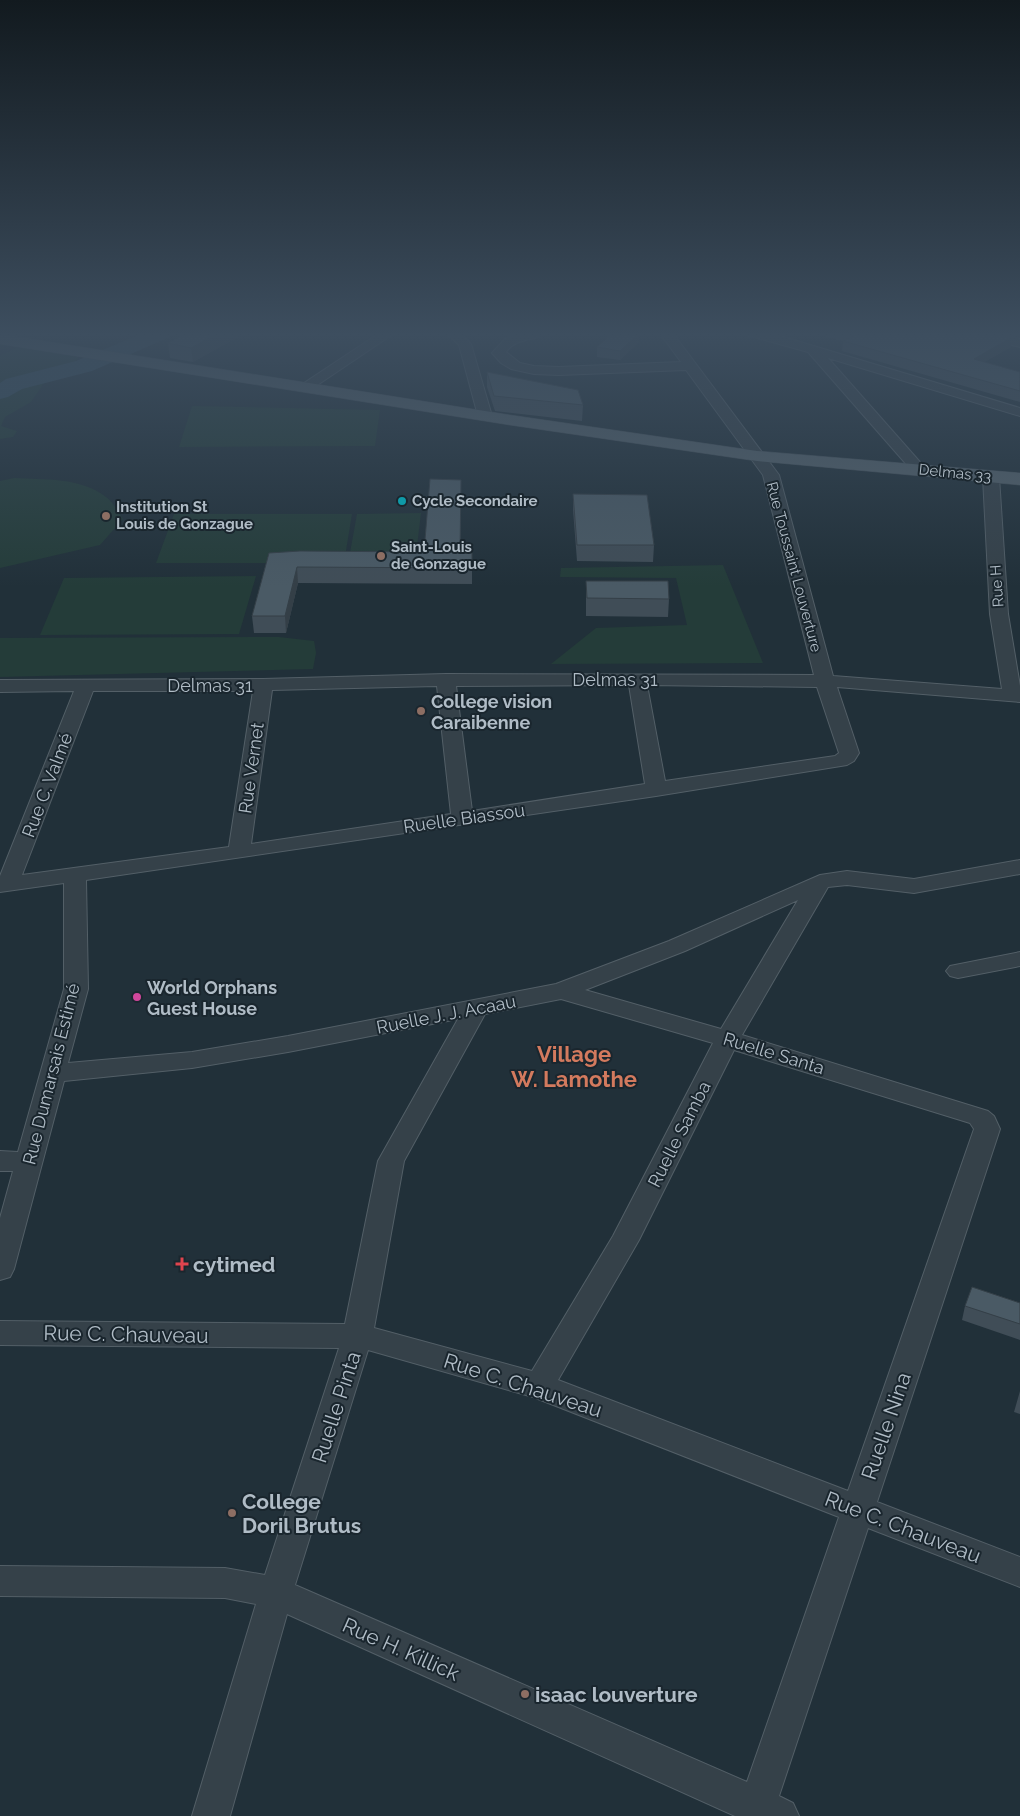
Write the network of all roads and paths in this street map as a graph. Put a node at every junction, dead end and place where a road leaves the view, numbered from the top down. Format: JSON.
{"nodes":[{"id":1,"x":490,"y":417,"type":"edge"},
{"id":2,"x":728,"y":417,"type":"edge"},
{"id":3,"x":872,"y":417,"type":"edge"},
{"id":4,"x":757,"y":456,"type":"junction"},
{"id":5,"x":919,"y":470,"type":"junction"},
{"id":6,"x":991,"y":477,"type":"junction"},
{"id":7,"x":1020,"y":479,"type":"edge"},
{"id":8,"x":637,"y":679,"type":"junction"},
{"id":9,"x":446,"y":680,"type":"junction"},
{"id":10,"x":825,"y":681,"type":"junction"},
{"id":11,"x":263,"y":685,"type":"junction"},
{"id":12,"x":0,"y":686,"type":"edge"},
{"id":13,"x":86,"y":686,"type":"junction"},
{"id":14,"x":1016,"y":695,"type":"edge"},
{"id":15,"x":656,"y":790,"type":"junction"},
{"id":16,"x":462,"y":818,"type":"junction"},
{"id":17,"x":239,"y":852,"type":"junction"},
{"id":18,"x":1020,"y":867,"type":"edge"},
{"id":19,"x":75,"y":875,"type":"junction"},
{"id":20,"x":820,"y":882,"type":"junction"},
{"id":21,"x":4,"y":884,"type":"edge"},
{"id":22,"x":1020,"y":959,"type":"edge"},
{"id":23,"x":958,"y":971,"type":"dead end"},
{"id":24,"x":561,"y":991,"type":"junction"},
{"id":25,"x":476,"y":1008,"type":"junction"},
{"id":26,"x":727,"y":1038,"type":"junction"},
{"id":27,"x":53,"y":1072,"type":"junction"},
{"id":28,"x":985,"y":1122,"type":"joint"},
{"id":29,"x":0,"y":1161,"type":"edge"},
{"id":30,"x":28,"y":1162,"type":"junction"},
{"id":31,"x":0,"y":1269,"type":"edge"},
{"id":32,"x":0,"y":1333,"type":"edge"},
{"id":33,"x":358,"y":1336,"type":"junction"},
{"id":34,"x":539,"y":1386,"type":"junction"},
{"id":35,"x":858,"y":1510,"type":"junction"},
{"id":36,"x":1020,"y":1572,"type":"edge"},
{"id":37,"x":0,"y":1581,"type":"edge"},
{"id":38,"x":276,"y":1593,"type":"junction"},
{"id":39,"x":764,"y":1813,"type":"edge"},
{"id":40,"x":211,"y":1816,"type":"edge"}],
"edges":[{"from":1,"to":4,"type":"main road","name":"Delmas 33"},
{"from":2,"to":4,"type":"street","name":"Rue Toussaint Louverture"},
{"from":3,"to":5,"type":"street"},
{"from":4,"to":5,"type":"main road","name":"Delmas 33"},
{"from":4,"to":10,"type":"street","name":"Rue Toussaint Louverture"},
{"from":5,"to":6,"type":"main road","name":"Delmas 33"},
{"from":6,"to":7,"type":"main road","name":"Delmas 33"},
{"from":6,"to":14,"type":"street","name":"Rue H"},
{"from":8,"to":9,"type":"street","name":"Delmas 31"},
{"from":8,"to":10,"type":"street","name":"Delmas 31"},
{"from":8,"to":15,"type":"street"},
{"from":9,"to":11,"type":"street","name":"Delmas 31"},
{"from":9,"to":16,"type":"street"},
{"from":10,"to":14,"type":"street","name":"Delmas 31"},
{"from":10,"to":15,"type":"street","name":"Ruelle Biassou"},
{"from":11,"to":13,"type":"street","name":"Delmas 31"},
{"from":11,"to":17,"type":"street","name":"Rue Vernet"},
{"from":12,"to":13,"type":"street","name":"Delmas 31"},
{"from":13,"to":21,"type":"street","name":"Rue C. Valmé"},
{"from":15,"to":16,"type":"street","name":"Ruelle Biassou"},
{"from":16,"to":17,"type":"street","name":"Ruelle Biassou"},
{"from":17,"to":19,"type":"street","name":"Ruelle Biassou"},
{"from":18,"to":20,"type":"street","name":"Ruelle J. J. Acaau"},
{"from":19,"to":21,"type":"street","name":"Ruelle Biassou"},
{"from":19,"to":27,"type":"street","name":"Rue Dumarsais Estimé"},
{"from":20,"to":24,"type":"street","name":"Ruelle J. J. Acaau"},
{"from":20,"to":26,"type":"street","name":"Ruelle Samba"},
{"from":22,"to":23,"type":"street"},
{"from":24,"to":25,"type":"street","name":"Ruelle J. J. Acaau"},
{"from":24,"to":26,"type":"street","name":"Ruelle Santa"},
{"from":25,"to":27,"type":"street","name":"Ruelle J. J. Acaau"},
{"from":25,"to":33,"type":"street","name":"Ruelle Pinta"},
{"from":26,"to":28,"type":"street","name":"Ruelle Santa"},
{"from":26,"to":34,"type":"street","name":"Ruelle Samba"},
{"from":27,"to":30,"type":"street","name":"Rue Dumarsais Estimé"},
{"from":28,"to":35,"type":"street","name":"Ruelle Nina"},
{"from":29,"to":30,"type":"street"},
{"from":30,"to":31,"type":"street","name":"Rue Dumarsais Estimé"},
{"from":32,"to":33,"type":"street","name":"Rue C. Chauveau"},
{"from":33,"to":34,"type":"street","name":"Rue C. Chauveau"},
{"from":33,"to":38,"type":"street","name":"Ruelle Pinta"},
{"from":34,"to":35,"type":"street","name":"Rue C. Chauveau"},
{"from":35,"to":36,"type":"street","name":"Rue C. Chauveau"},
{"from":35,"to":39,"type":"street","name":"Ruelle Nina"},
{"from":37,"to":38,"type":"street","name":"Rue H. Killick"},
{"from":38,"to":39,"type":"street","name":"Rue H. Killick"},
{"from":38,"to":40,"type":"street","name":"Ruelle Pinta"}]}
